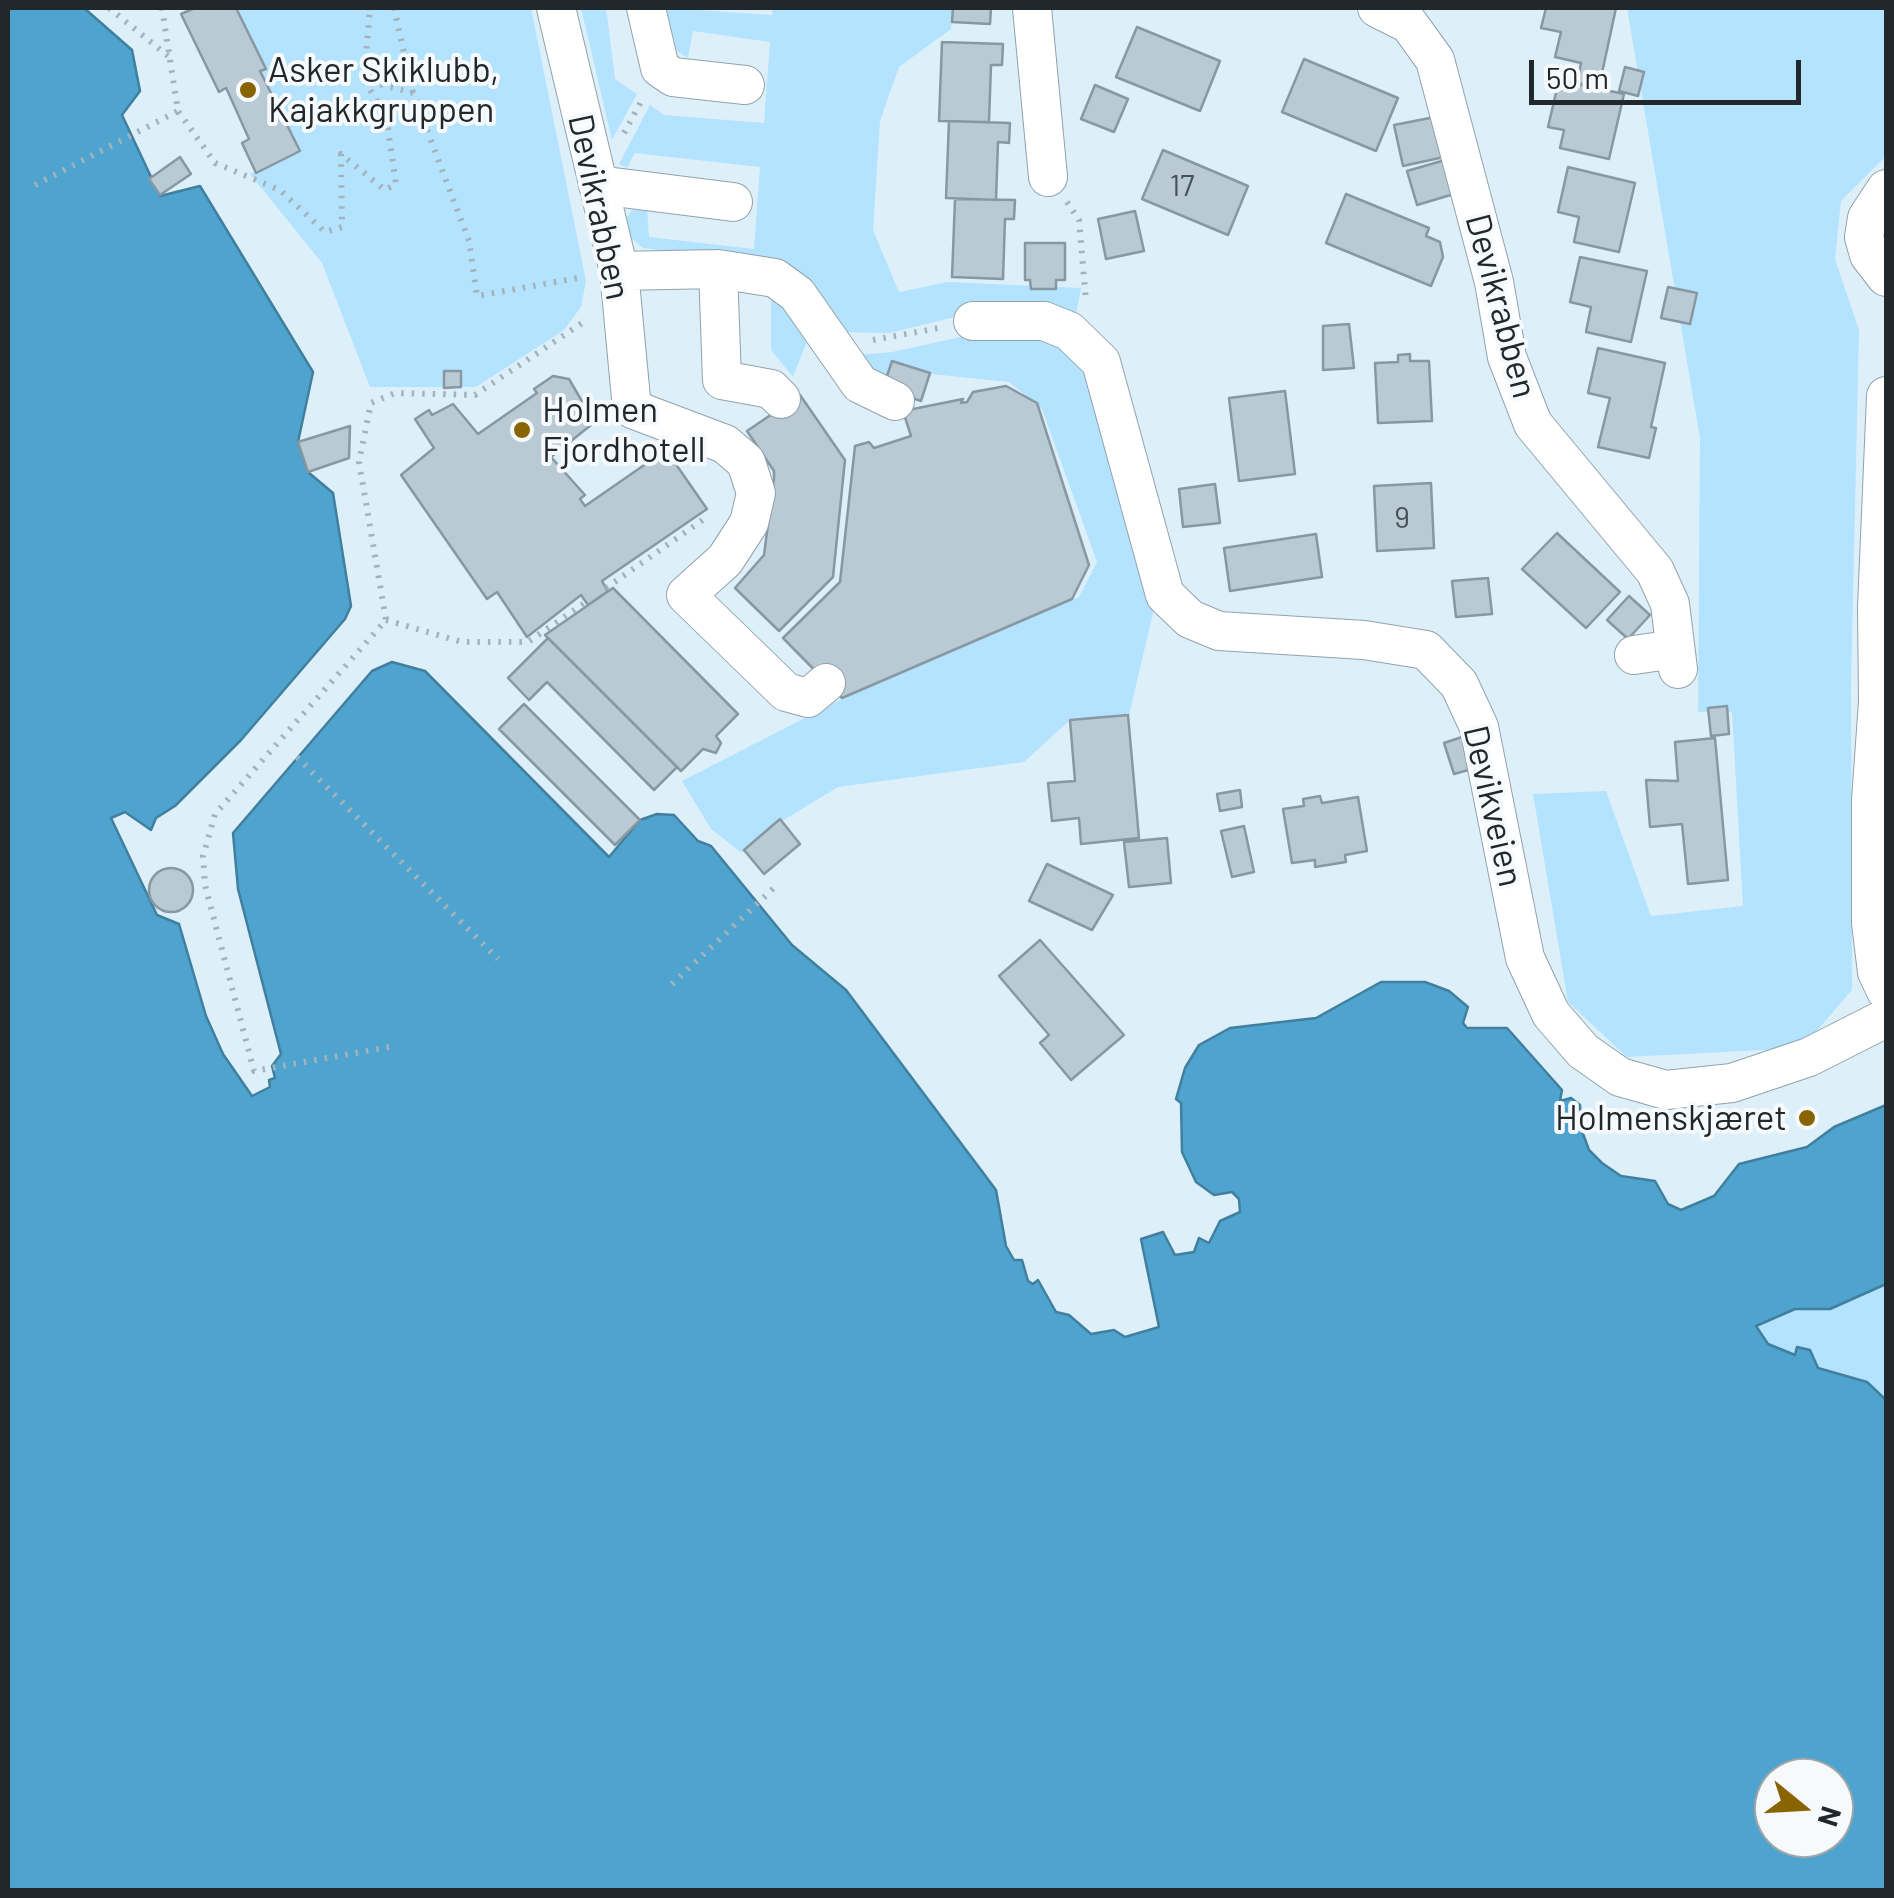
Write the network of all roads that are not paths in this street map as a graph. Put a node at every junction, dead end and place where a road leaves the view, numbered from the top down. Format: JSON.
{"nodes":[{"id":1,"x":556,"y":8,"type":"edge"},
{"id":2,"x":646,"y":8,"type":"edge"},
{"id":3,"x":1032,"y":8,"type":"edge"},
{"id":4,"x":1377,"y":8,"type":"edge"},
{"id":5,"x":744,"y":85,"type":"dead end"},
{"id":6,"x":1048,"y":177,"type":"road end"},
{"id":7,"x":598,"y":185,"type":"junction"},
{"id":8,"x":1886,"y":189,"type":"edge"},
{"id":9,"x":733,"y":202,"type":"dead end"},
{"id":10,"x":718,"y":269,"type":"junction"},
{"id":11,"x":1886,"y":278,"type":"edge"},
{"id":12,"x":620,"y":284,"type":"junction"},
{"id":13,"x":974,"y":321,"type":"road end"},
{"id":14,"x":1886,"y":396,"type":"edge"},
{"id":15,"x":781,"y":399,"type":"dead end"},
{"id":16,"x":895,"y":401,"type":"dead end"},
{"id":17,"x":1634,"y":655,"type":"dead end"},
{"id":18,"x":826,"y":683,"type":"dead end"},
{"id":19,"x":1886,"y":991,"type":"edge"},
{"id":20,"x":1886,"y":1018,"type":"edge"}],
"edges":[{"from":1,"to":7,"type":"street","name":"Devikrabben"},
{"from":2,"to":5,"type":"street"},
{"from":3,"to":6,"type":"street"},
{"from":4,"to":17,"type":"street","name":"Devikrabben"},
{"from":7,"to":9,"type":"street"},
{"from":7,"to":12,"type":"street","name":"Devikrabben"},
{"from":8,"to":11,"type":"street"},
{"from":10,"to":12,"type":"street"},
{"from":10,"to":15,"type":"street"},
{"from":10,"to":16,"type":"street"},
{"from":12,"to":18,"type":"street","name":"Devikrabben"},
{"from":13,"to":20,"type":"street","name":"Devikveien"},
{"from":14,"to":19,"type":"street"}]}
